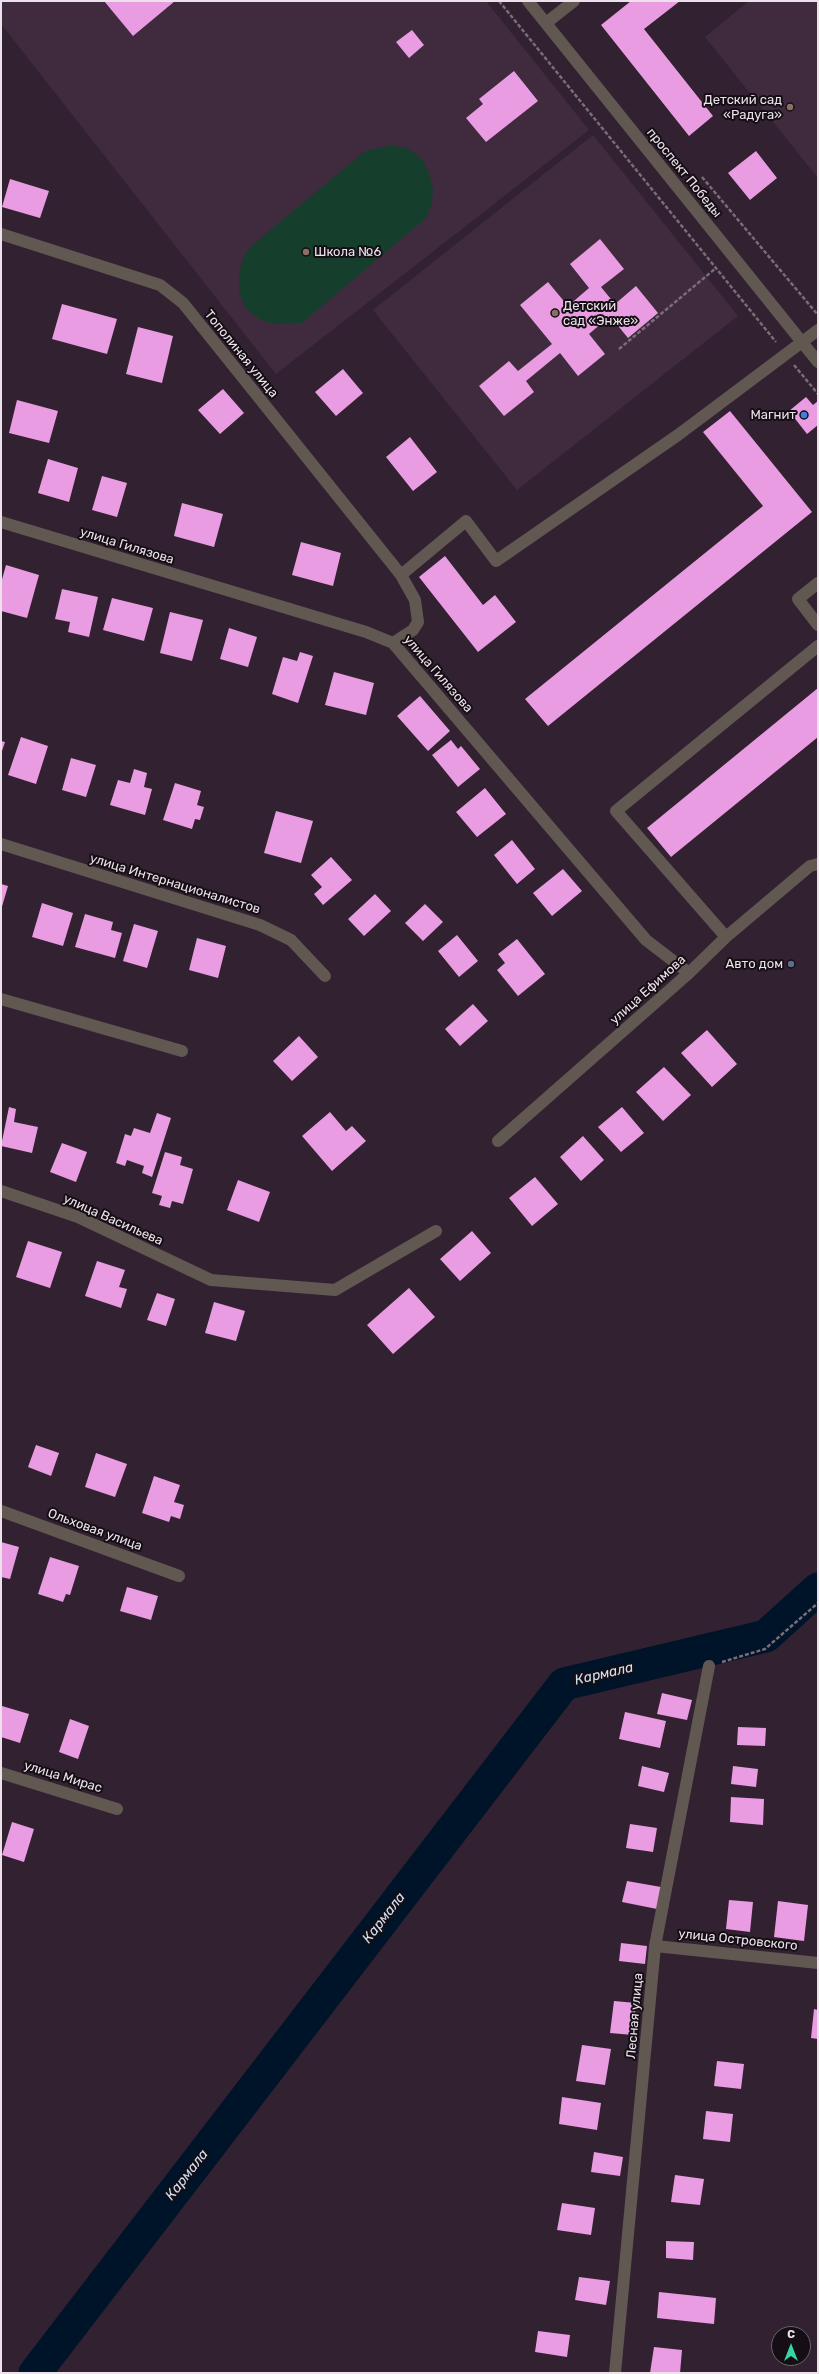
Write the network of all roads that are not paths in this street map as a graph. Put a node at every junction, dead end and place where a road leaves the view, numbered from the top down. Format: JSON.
{"nodes":[{"id":1,"x":528,"y":1,"type":"edge"},
{"id":2,"x":566,"y":3,"type":"edge"},
{"id":3,"x":546,"y":23,"type":"junction"},
{"id":4,"x":1,"y":234,"type":"edge"},
{"id":5,"x":818,"y":330,"type":"edge"},
{"id":6,"x":802,"y":342,"type":"junction"},
{"id":7,"x":818,"y":362,"type":"edge"},
{"id":8,"x":1,"y":522,"type":"edge"},
{"id":9,"x":401,"y":575,"type":"junction"},
{"id":10,"x":818,"y":583,"type":"edge"},
{"id":11,"x":818,"y":625,"type":"edge"},
{"id":12,"x":393,"y":643,"type":"junction"},
{"id":13,"x":818,"y":646,"type":"edge"},
{"id":14,"x":1,"y":844,"type":"edge"},
{"id":15,"x":818,"y":864,"type":"edge"},
{"id":16,"x":726,"y":937,"type":"junction"},
{"id":17,"x":690,"y":973,"type":"junction"},
{"id":18,"x":325,"y":976,"type":"dead end"},
{"id":19,"x":1,"y":999,"type":"edge"},
{"id":20,"x":182,"y":1051,"type":"dead end"},
{"id":21,"x":498,"y":1141,"type":"dead end"},
{"id":22,"x":1,"y":1191,"type":"edge"},
{"id":23,"x":436,"y":1231,"type":"dead end"},
{"id":24,"x":1,"y":1511,"type":"edge"},
{"id":25,"x":179,"y":1576,"type":"dead end"},
{"id":26,"x":709,"y":1666,"type":"road end"},
{"id":27,"x":1,"y":1773,"type":"edge"},
{"id":28,"x":118,"y":1809,"type":"dead end"},
{"id":29,"x":656,"y":1946,"type":"junction"},
{"id":30,"x":818,"y":1963,"type":"edge"},
{"id":31,"x":615,"y":2373,"type":"edge"}],
"edges":[{"from":1,"to":3,"type":"street","name":"проспект Победы"},
{"from":2,"to":3,"type":"street"},
{"from":3,"to":6,"type":"street","name":"проспект Победы"},
{"from":4,"to":9,"type":"street","name":"Тополиная улица"},
{"from":5,"to":6,"type":"street"},
{"from":6,"to":7,"type":"street","name":"проспект Победы"},
{"from":6,"to":9,"type":"street"},
{"from":8,"to":12,"type":"street","name":"улица Гилязова"},
{"from":9,"to":12,"type":"street","name":"Тополиная улица"},
{"from":10,"to":11,"type":"street"},
{"from":12,"to":17,"type":"street","name":"улица Гилязова"},
{"from":13,"to":16,"type":"street"},
{"from":14,"to":18,"type":"street","name":"улица Интернационалистов"},
{"from":15,"to":16,"type":"street","name":"улица Ефимова"},
{"from":16,"to":17,"type":"street","name":"улица Ефимова"},
{"from":17,"to":21,"type":"street","name":"улица Ефимова"},
{"from":19,"to":20,"type":"street"},
{"from":22,"to":23,"type":"street","name":"улица Васильева"},
{"from":24,"to":25,"type":"street","name":"Ольховая улица"},
{"from":26,"to":29,"type":"street","name":"Лесная улица"},
{"from":27,"to":28,"type":"street","name":"улица Мирас"},
{"from":29,"to":30,"type":"street","name":"улица Островского"},
{"from":29,"to":31,"type":"street","name":"Лесная улица"}]}
